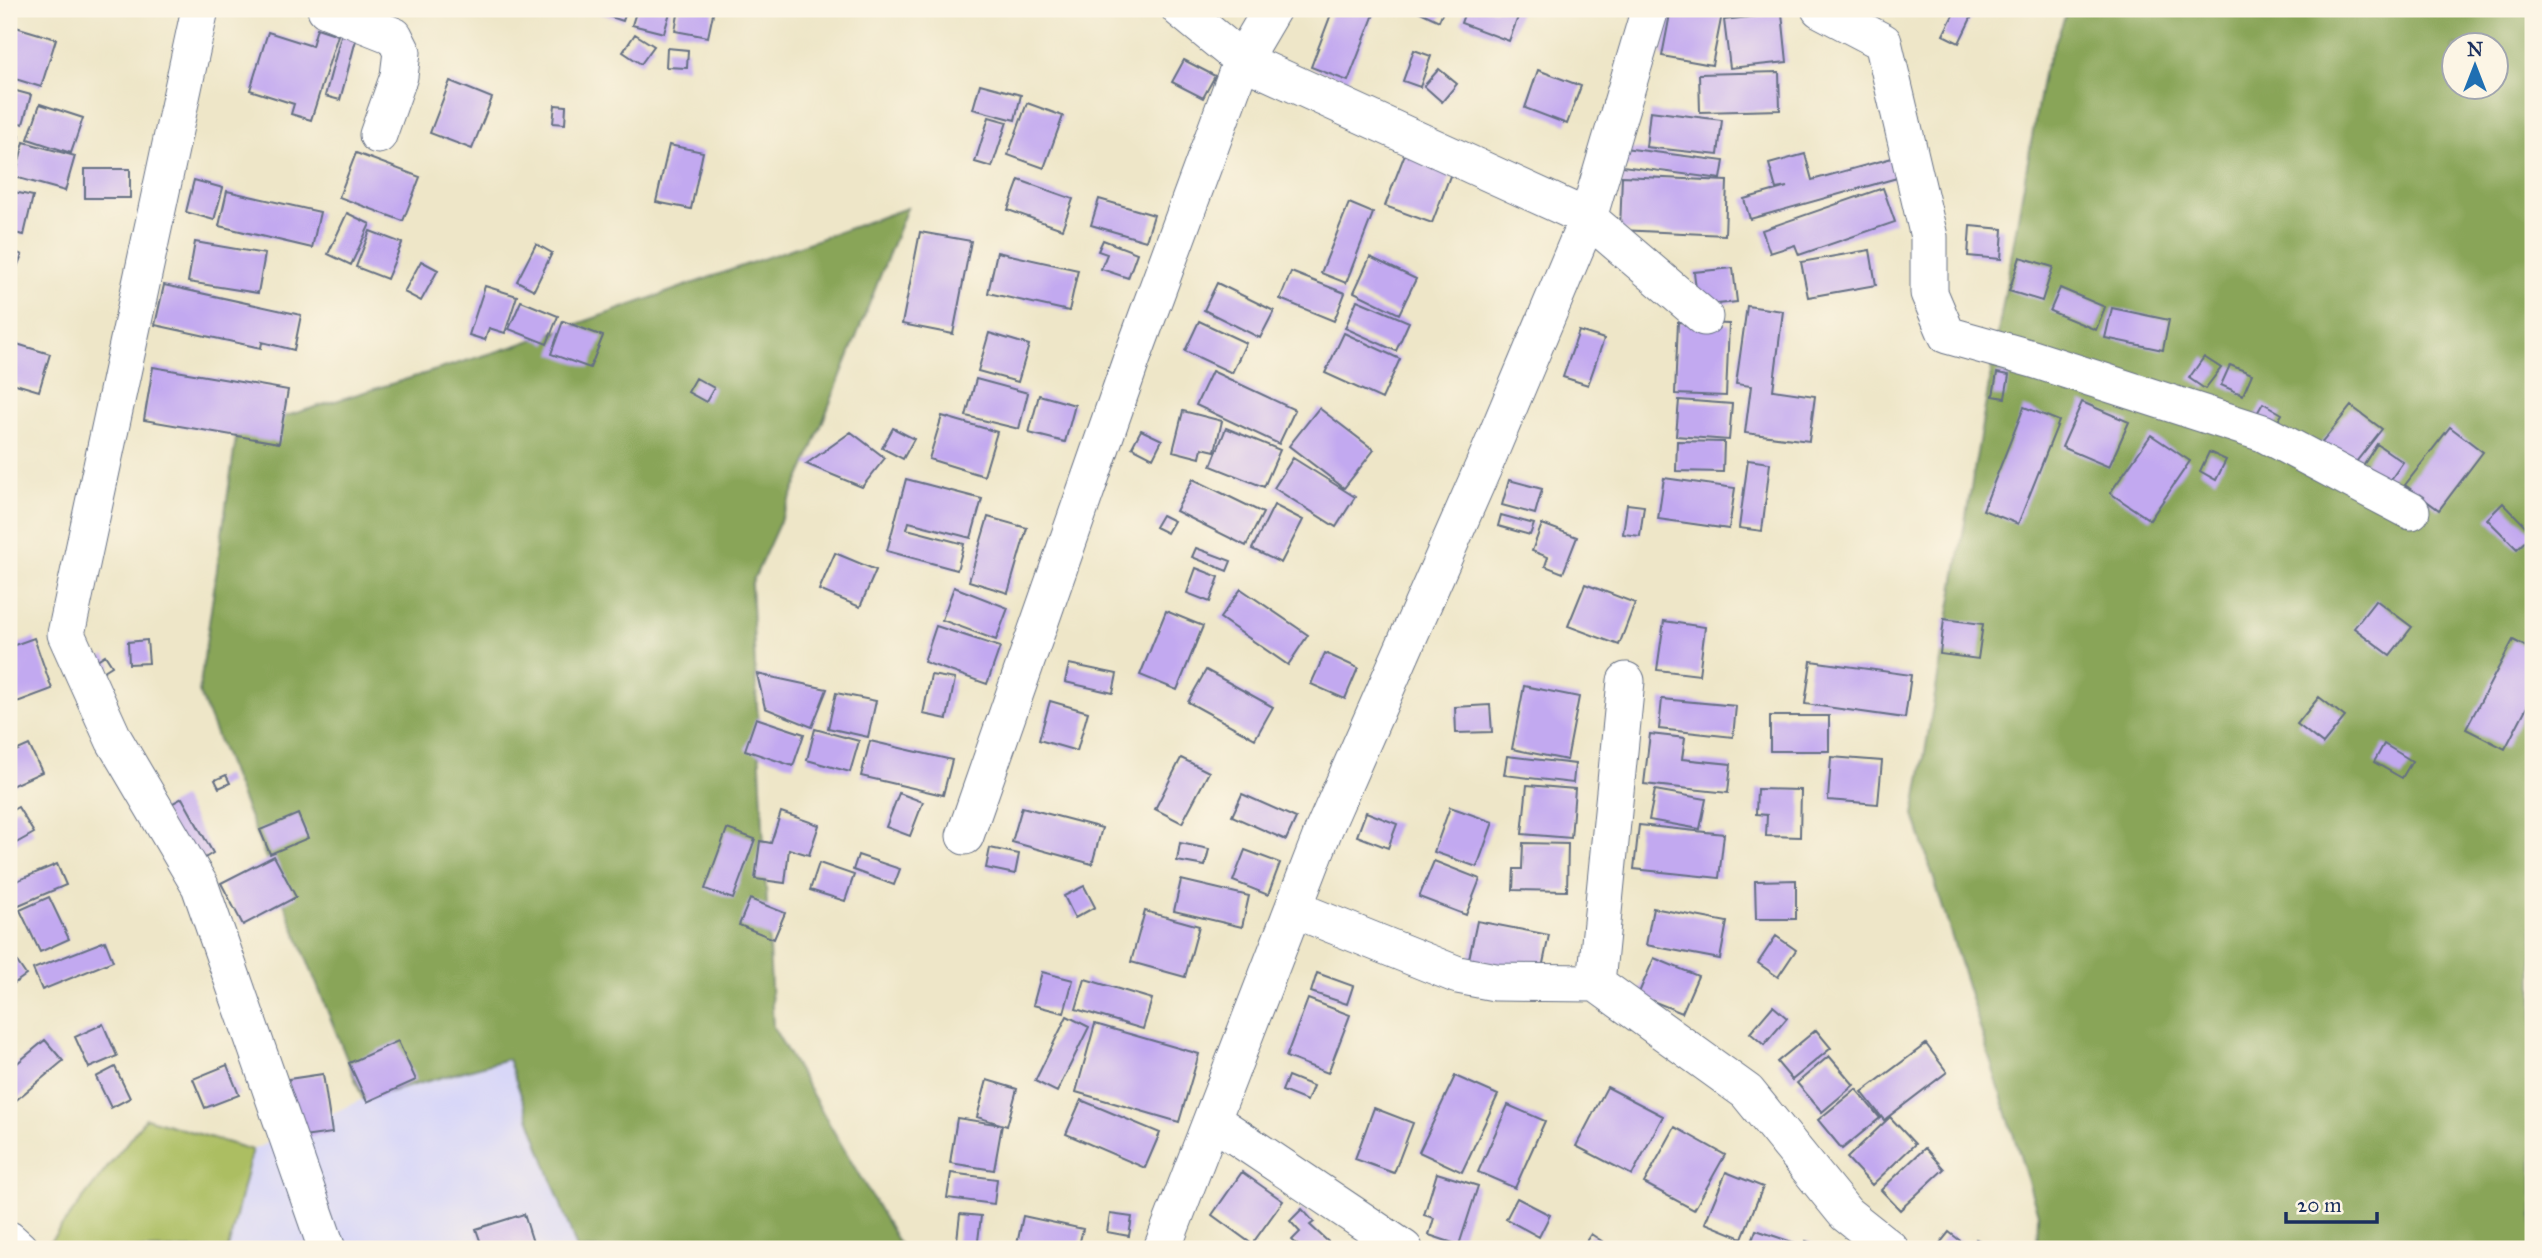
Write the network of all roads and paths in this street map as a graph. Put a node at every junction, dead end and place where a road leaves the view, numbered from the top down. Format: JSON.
{"nodes":[{"id":1,"x":200,"y":9,"type":"edge"},
{"id":2,"x":326,"y":9,"type":"edge"},
{"id":3,"x":1180,"y":9,"type":"edge"},
{"id":4,"x":1272,"y":9,"type":"edge"},
{"id":5,"x":1650,"y":9,"type":"edge"},
{"id":6,"x":1820,"y":9,"type":"edge"},
{"id":7,"x":1242,"y":60,"type":"junction"},
{"id":8,"x":378,"y":135,"type":"dead end"},
{"id":9,"x":1588,"y":218,"type":"junction"},
{"id":10,"x":1704,"y":317,"type":"dead end"},
{"id":11,"x":2411,"y":511,"type":"dead end"},
{"id":12,"x":1626,"y":681,"type":"dead end"},
{"id":13,"x":965,"y":836,"type":"dead end"},
{"id":14,"x":1294,"y":909,"type":"junction"},
{"id":15,"x":1596,"y":982,"type":"junction"},
{"id":16,"x":1212,"y":1120,"type":"junction"},
{"id":17,"x":9,"y":1240,"type":"edge"},
{"id":18,"x":19,"y":1249,"type":"edge"},
{"id":19,"x":327,"y":1249,"type":"edge"},
{"id":20,"x":1163,"y":1249,"type":"edge"},
{"id":21,"x":1404,"y":1249,"type":"edge"},
{"id":22,"x":1890,"y":1249,"type":"edge"}],
"edges":[{"from":1,"to":19,"type":"street"},
{"from":2,"to":8,"type":"street"},
{"from":3,"to":7,"type":"street"},
{"from":4,"to":7,"type":"street"},
{"from":5,"to":9,"type":"street"},
{"from":6,"to":11,"type":"street"},
{"from":7,"to":9,"type":"street"},
{"from":7,"to":13,"type":"street"},
{"from":9,"to":10,"type":"street"},
{"from":9,"to":14,"type":"street"},
{"from":12,"to":15,"type":"street"},
{"from":14,"to":15,"type":"street"},
{"from":14,"to":16,"type":"street"},
{"from":15,"to":22,"type":"street"},
{"from":16,"to":20,"type":"street"},
{"from":16,"to":21,"type":"street"},
{"from":17,"to":18,"type":"street"}]}
